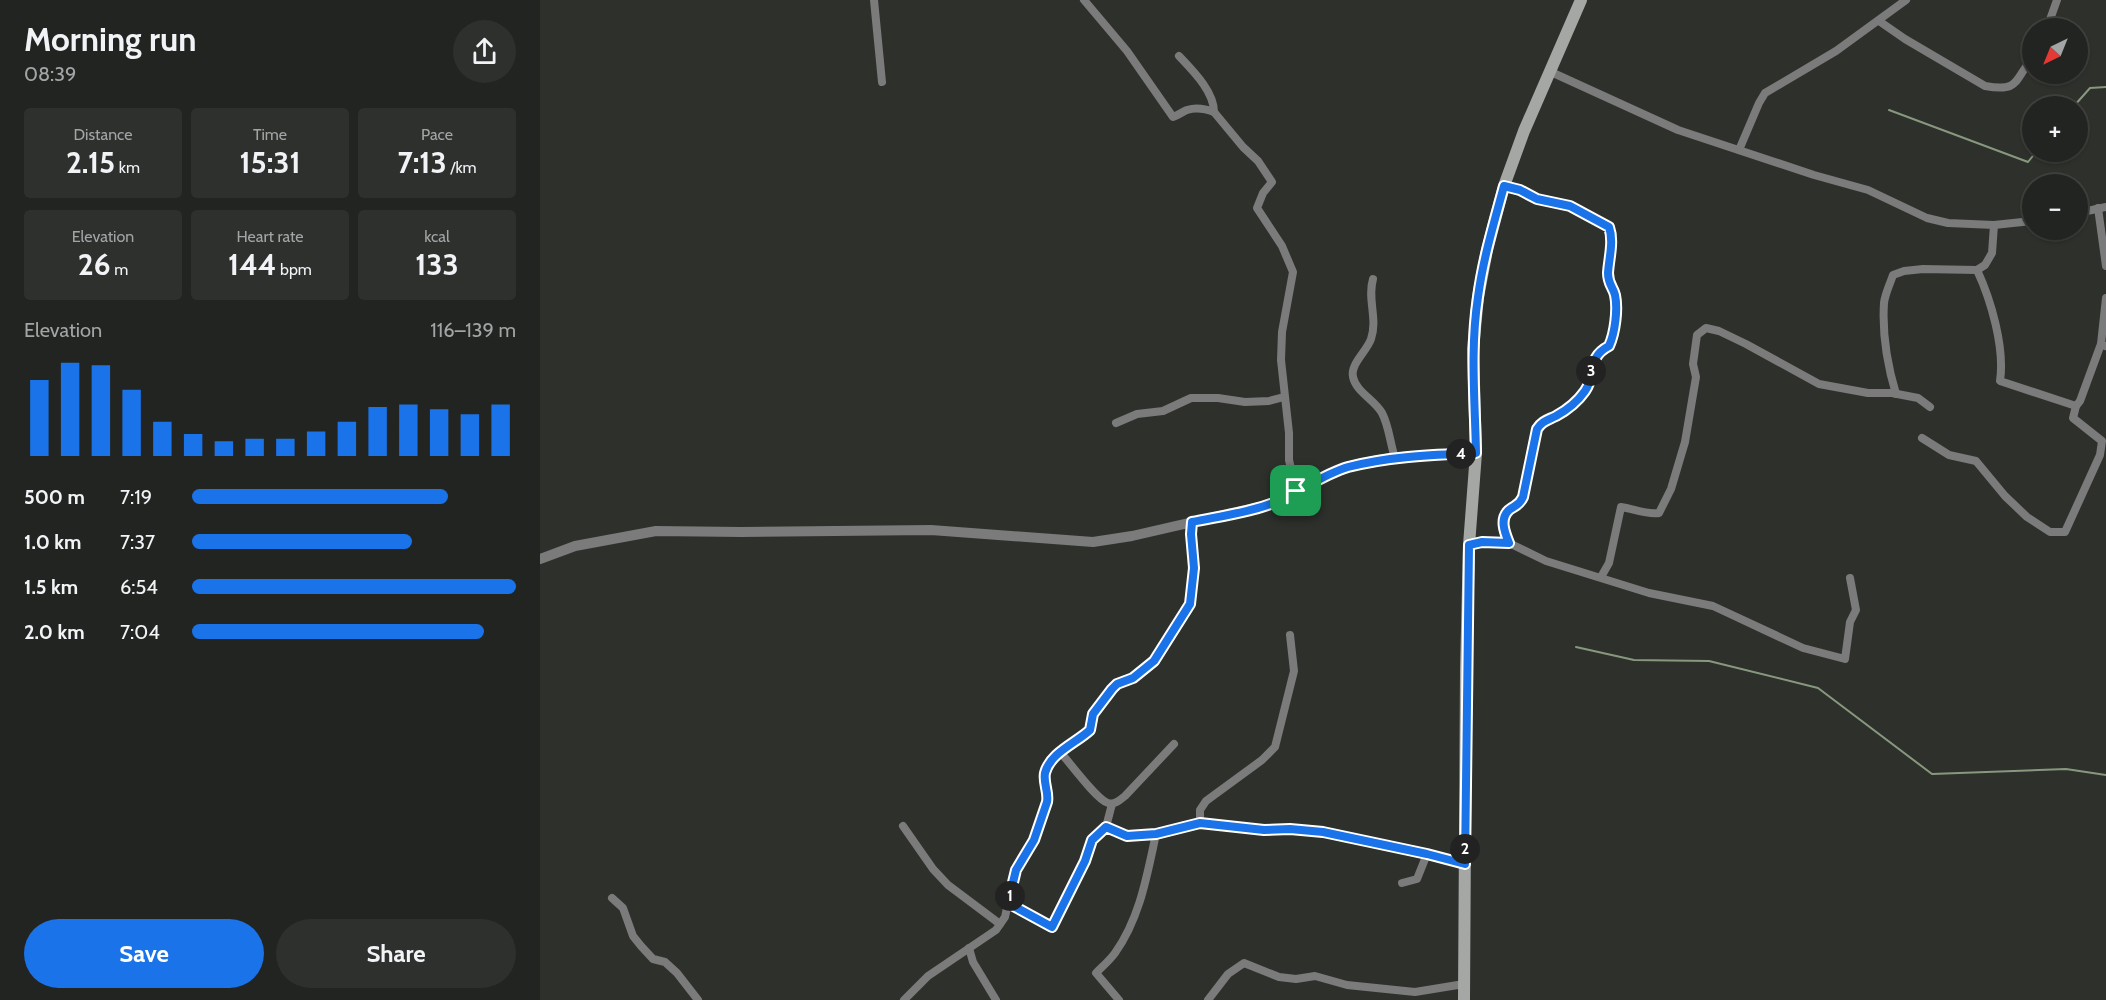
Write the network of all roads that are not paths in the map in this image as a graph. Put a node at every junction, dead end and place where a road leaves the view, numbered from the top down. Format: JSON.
{"nodes":[{"id":1,"x":874,"y":0,"type":"edge"},
{"id":2,"x":1084,"y":0,"type":"edge"},
{"id":3,"x":1581,"y":0,"type":"edge"},
{"id":4,"x":1906,"y":0,"type":"edge"},
{"id":5,"x":2056,"y":0,"type":"edge"},
{"id":6,"x":2050,"y":18,"type":"edge"},
{"id":7,"x":1879,"y":21,"type":"junction"},
{"id":8,"x":1179,"y":56,"type":"dead end"},
{"id":9,"x":1551,"y":72,"type":"junction"},
{"id":10,"x":2022,"y":74,"type":"edge"},
{"id":11,"x":882,"y":82,"type":"dead end"},
{"id":12,"x":1214,"y":111,"type":"junction"},
{"id":13,"x":1739,"y":150,"type":"junction"},
{"id":14,"x":1504,"y":186,"type":"junction"},
{"id":15,"x":2102,"y":207,"type":"edge"},
{"id":16,"x":2022,"y":222,"type":"edge"},
{"id":17,"x":1994,"y":225,"type":"junction"},
{"id":18,"x":2106,"y":266,"type":"edge"},
{"id":19,"x":1977,"y":270,"type":"junction"},
{"id":20,"x":1373,"y":279,"type":"dead end"},
{"id":21,"x":2106,"y":298,"type":"edge"},
{"id":22,"x":2104,"y":345,"type":"edge"},
{"id":23,"x":1896,"y":394,"type":"junction"},
{"id":24,"x":1284,"y":397,"type":"junction"},
{"id":25,"x":2076,"y":406,"type":"junction"},
{"id":26,"x":1930,"y":407,"type":"dead end"},
{"id":27,"x":1116,"y":423,"type":"dead end"},
{"id":28,"x":1922,"y":438,"type":"dead end"},
{"id":29,"x":2104,"y":442,"type":"edge"},
{"id":30,"x":1476,"y":453,"type":"junction"},
{"id":31,"x":1395,"y":458,"type":"junction"},
{"id":32,"x":1296,"y":491,"type":"junction"},
{"id":33,"x":1192,"y":522,"type":"junction"},
{"id":34,"x":1509,"y":543,"type":"junction"},
{"id":35,"x":1469,"y":545,"type":"junction"},
{"id":36,"x":540,"y":559,"type":"edge"},
{"id":37,"x":1601,"y":577,"type":"junction"},
{"id":38,"x":1850,"y":578,"type":"dead end"},
{"id":39,"x":1290,"y":636,"type":"dead end"},
{"id":40,"x":1174,"y":744,"type":"dead end"},
{"id":41,"x":1061,"y":753,"type":"junction"},
{"id":42,"x":1112,"y":804,"type":"junction"},
{"id":43,"x":1200,"y":823,"type":"junction"},
{"id":44,"x":903,"y":826,"type":"dead end"},
{"id":45,"x":1106,"y":827,"type":"junction"},
{"id":46,"x":1156,"y":834,"type":"junction"},
{"id":47,"x":1427,"y":854,"type":"junction"},
{"id":48,"x":1465,"y":864,"type":"junction"},
{"id":49,"x":1402,"y":883,"type":"dead end"},
{"id":50,"x":612,"y":898,"type":"dead end"},
{"id":51,"x":1008,"y":903,"type":"junction"},
{"id":52,"x":1000,"y":924,"type":"junction"},
{"id":53,"x":969,"y":948,"type":"junction"},
{"id":54,"x":1464,"y":984,"type":"junction"},
{"id":55,"x":698,"y":1000,"type":"edge"},
{"id":56,"x":904,"y":1000,"type":"edge"},
{"id":57,"x":996,"y":1000,"type":"edge"},
{"id":58,"x":1119,"y":1000,"type":"edge"},
{"id":59,"x":1208,"y":1000,"type":"edge"},
{"id":60,"x":1464,"y":1000,"type":"edge"}],
"edges":[{"from":1,"to":11,"type":"street"},
{"from":2,"to":12,"type":"street"},
{"from":3,"to":9,"type":"main road"},
{"from":4,"to":7,"type":"street"},
{"from":5,"to":6,"type":"street"},
{"from":7,"to":10,"type":"street"},
{"from":7,"to":13,"type":"street"},
{"from":8,"to":12,"type":"street"},
{"from":9,"to":13,"type":"street"},
{"from":9,"to":14,"type":"main road"},
{"from":12,"to":24,"type":"street"},
{"from":13,"to":17,"type":"street"},
{"from":14,"to":30,"type":"main road"},
{"from":14,"to":34,"type":"street"},
{"from":15,"to":18,"type":"street"},
{"from":16,"to":17,"type":"street"},
{"from":17,"to":19,"type":"street"},
{"from":19,"to":23,"type":"street"},
{"from":19,"to":25,"type":"street"},
{"from":20,"to":31,"type":"street"},
{"from":21,"to":22,"type":"street"},
{"from":22,"to":25,"type":"street"},
{"from":23,"to":26,"type":"street"},
{"from":23,"to":37,"type":"street"},
{"from":24,"to":27,"type":"street"},
{"from":24,"to":32,"type":"street"},
{"from":25,"to":29,"type":"street"},
{"from":28,"to":29,"type":"street"},
{"from":30,"to":31,"type":"street"},
{"from":30,"to":35,"type":"main road"},
{"from":31,"to":32,"type":"street"},
{"from":32,"to":33,"type":"street"},
{"from":33,"to":36,"type":"street"},
{"from":33,"to":41,"type":"street"},
{"from":34,"to":35,"type":"street"},
{"from":34,"to":37,"type":"street"},
{"from":35,"to":48,"type":"main road"},
{"from":37,"to":38,"type":"street"},
{"from":39,"to":43,"type":"street"},
{"from":40,"to":42,"type":"street"},
{"from":41,"to":42,"type":"street"},
{"from":41,"to":51,"type":"street"},
{"from":42,"to":45,"type":"street"},
{"from":43,"to":46,"type":"street"},
{"from":43,"to":47,"type":"street"},
{"from":44,"to":52,"type":"street"},
{"from":45,"to":46,"type":"street"},
{"from":45,"to":51,"type":"street"},
{"from":46,"to":58,"type":"street"},
{"from":47,"to":48,"type":"street"},
{"from":47,"to":49,"type":"street"},
{"from":48,"to":54,"type":"main road"},
{"from":50,"to":55,"type":"street"},
{"from":51,"to":52,"type":"street"},
{"from":52,"to":53,"type":"street"},
{"from":53,"to":56,"type":"street"},
{"from":53,"to":57,"type":"street"},
{"from":54,"to":59,"type":"street"},
{"from":54,"to":60,"type":"main road"}]}
